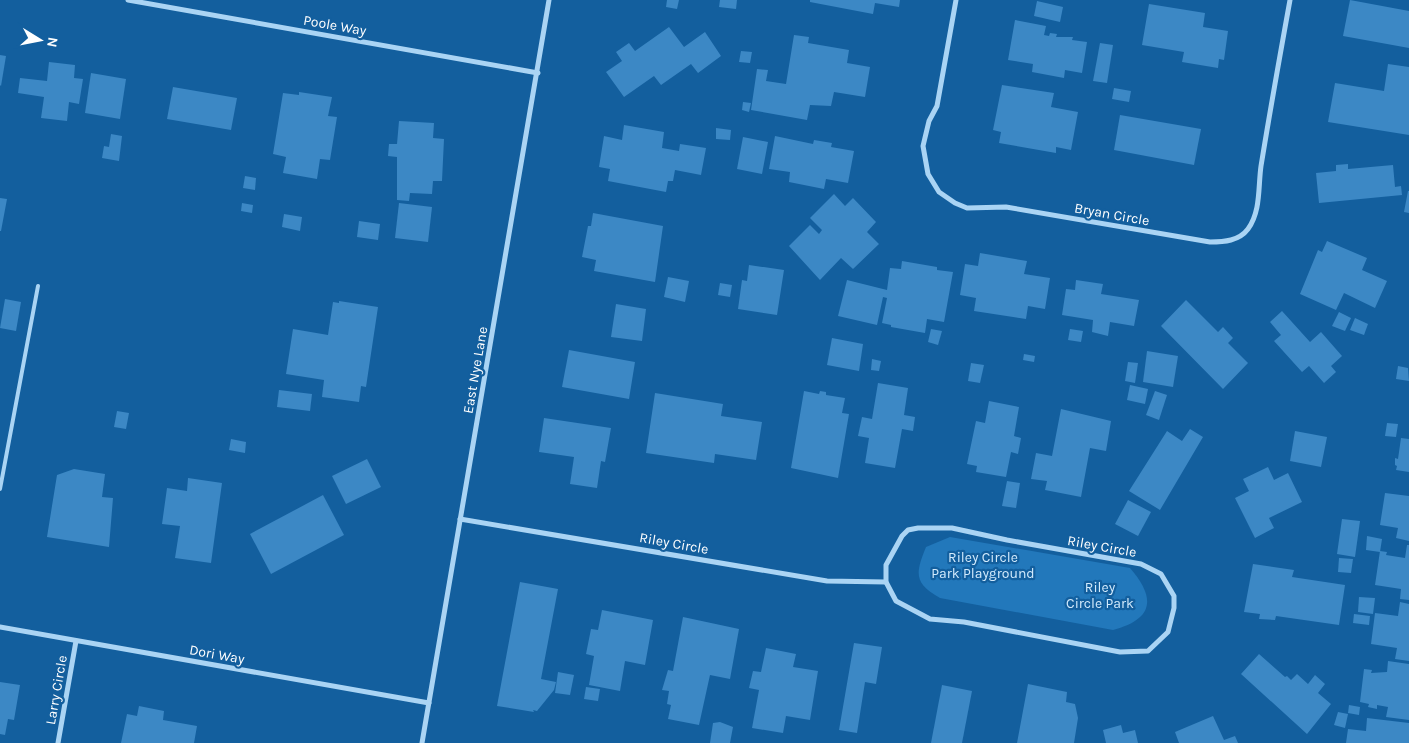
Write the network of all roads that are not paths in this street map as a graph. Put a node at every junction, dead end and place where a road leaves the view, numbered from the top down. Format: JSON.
{"nodes":[{"id":1,"x":128,"y":0,"type":"edge"},
{"id":2,"x":549,"y":0,"type":"edge"},
{"id":3,"x":956,"y":0,"type":"edge"},
{"id":4,"x":1290,"y":0,"type":"edge"},
{"id":5,"x":538,"y":72,"type":"junction"},
{"id":6,"x":38,"y":286,"type":"dead end"},
{"id":7,"x":0,"y":489,"type":"edge"},
{"id":8,"x":460,"y":519,"type":"junction"},
{"id":9,"x":886,"y":582,"type":"junction"},
{"id":10,"x":0,"y":627,"type":"edge"},
{"id":11,"x":76,"y":641,"type":"junction"},
{"id":12,"x":429,"y":703,"type":"junction"},
{"id":13,"x":58,"y":743,"type":"edge"},
{"id":14,"x":422,"y":743,"type":"edge"}],
"edges":[{"from":1,"to":5,"type":"street","name":"Poole Way"},
{"from":2,"to":5,"type":"street","name":"East Nye Lane"},
{"from":3,"to":4,"type":"street","name":"Bryan Circle"},
{"from":5,"to":8,"type":"street","name":"East Nye Lane"},
{"from":6,"to":7,"type":"lane"},
{"from":8,"to":9,"type":"street","name":"Riley Circle"},
{"from":8,"to":12,"type":"street","name":"East Nye Lane"},
{"from":9,"to":9,"type":"street","name":"Riley Circle"},
{"from":10,"to":11,"type":"street","name":"Dori Way"},
{"from":11,"to":12,"type":"street","name":"Dori Way"},
{"from":11,"to":13,"type":"street","name":"Larry Circle"},
{"from":12,"to":14,"type":"street","name":"East Nye Lane"}]}
